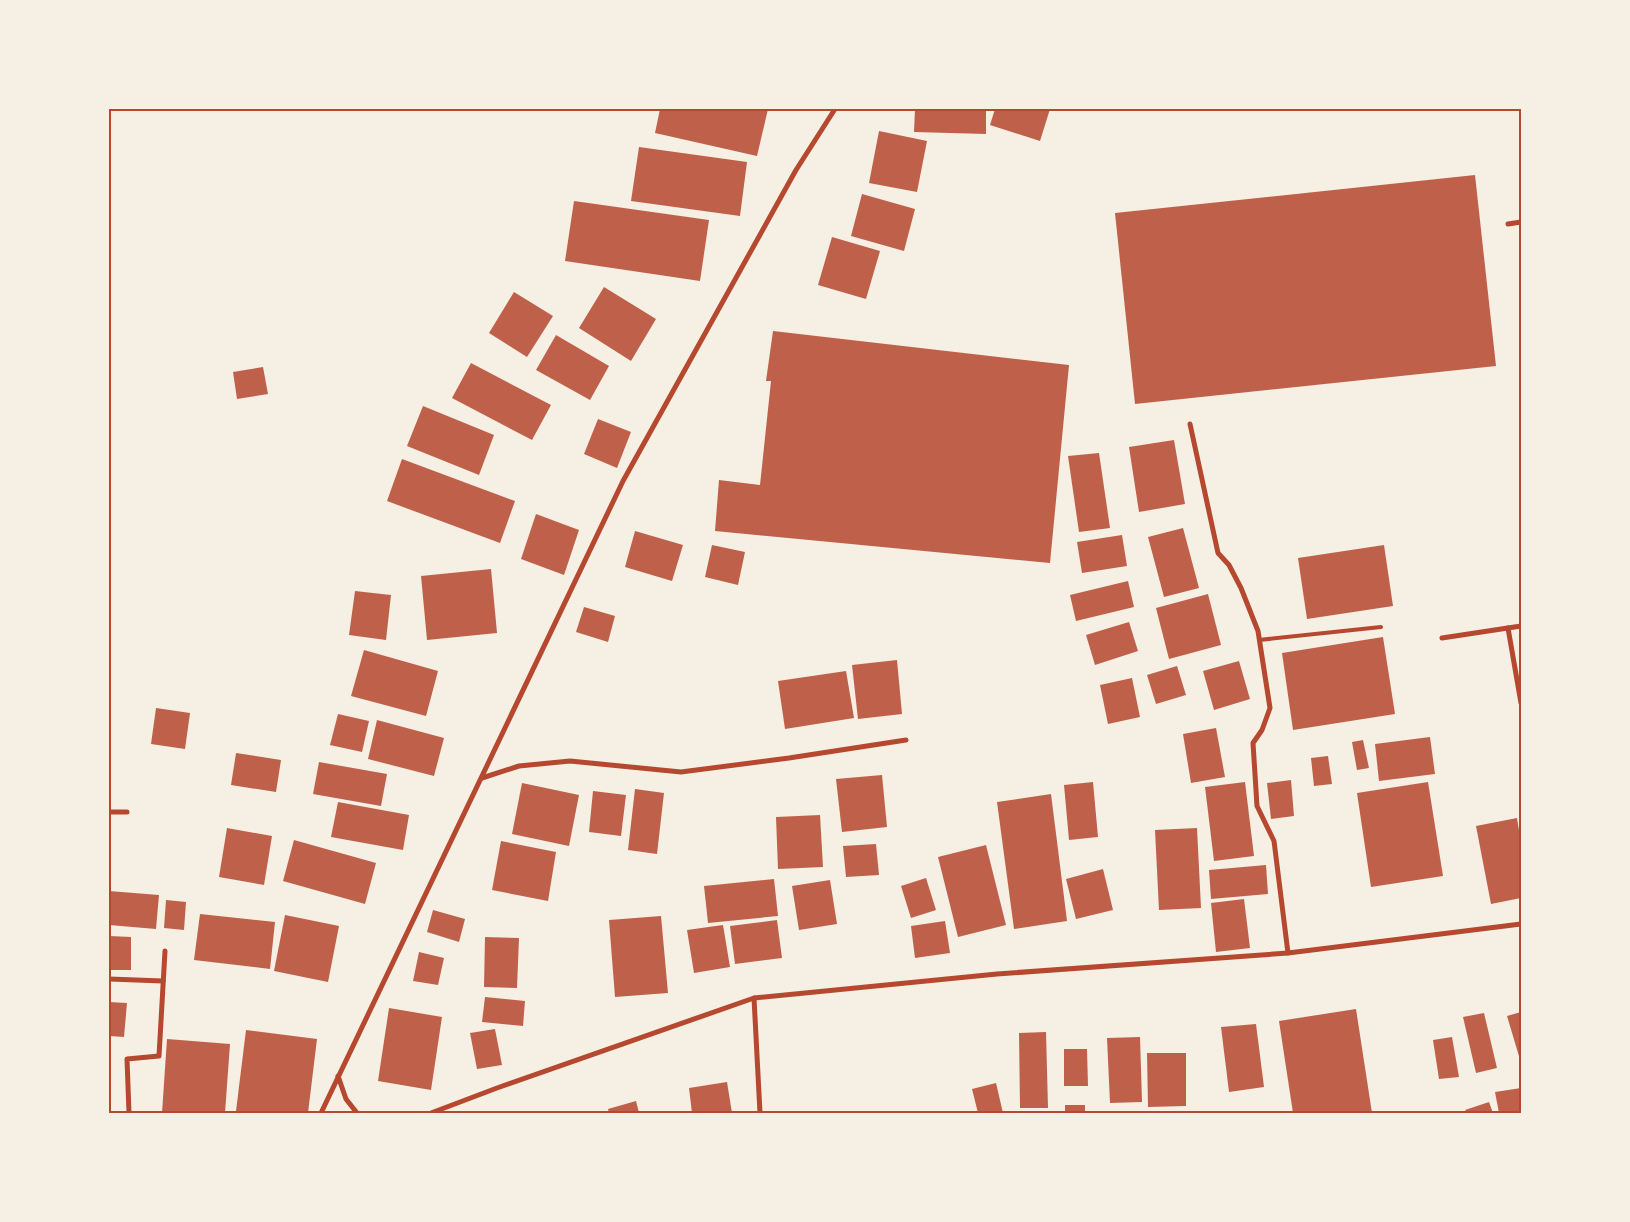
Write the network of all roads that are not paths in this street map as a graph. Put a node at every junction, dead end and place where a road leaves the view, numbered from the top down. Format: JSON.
{"nodes":[{"id":1,"x":835,"y":109,"type":"edge"},
{"id":2,"x":1521,"y":222,"type":"edge"},
{"id":3,"x":1508,"y":224,"type":"dead end"},
{"id":4,"x":1190,"y":424,"type":"dead end"},
{"id":5,"x":1521,"y":626,"type":"edge"},
{"id":6,"x":1382,"y":627,"type":"dead end"},
{"id":7,"x":1508,"y":628,"type":"junction"},
{"id":8,"x":1442,"y":638,"type":"dead end"},
{"id":9,"x":1259,"y":640,"type":"junction"},
{"id":10,"x":1521,"y":703,"type":"edge"},
{"id":11,"x":906,"y":740,"type":"dead end"},
{"id":12,"x":482,"y":778,"type":"junction"},
{"id":13,"x":109,"y":812,"type":"edge"},
{"id":14,"x":127,"y":812,"type":"dead end"},
{"id":15,"x":1521,"y":924,"type":"edge"},
{"id":16,"x":165,"y":951,"type":"dead end"},
{"id":17,"x":1288,"y":953,"type":"junction"},
{"id":18,"x":109,"y":979,"type":"edge"},
{"id":19,"x":162,"y":981,"type":"junction"},
{"id":20,"x":754,"y":998,"type":"junction"},
{"id":21,"x":338,"y":1076,"type":"junction"},
{"id":22,"x":129,"y":1113,"type":"edge"},
{"id":23,"x":321,"y":1113,"type":"edge"},
{"id":24,"x":357,"y":1113,"type":"edge"},
{"id":25,"x":432,"y":1113,"type":"edge"},
{"id":26,"x":760,"y":1113,"type":"edge"}],
"edges":[{"from":1,"to":12,"type":"street"},
{"from":2,"to":3,"type":"street"},
{"from":4,"to":9,"type":"street"},
{"from":5,"to":7,"type":"street"},
{"from":6,"to":9,"type":"lane"},
{"from":7,"to":8,"type":"street"},
{"from":7,"to":10,"type":"street"},
{"from":9,"to":17,"type":"street"},
{"from":11,"to":12,"type":"street"},
{"from":12,"to":21,"type":"street"},
{"from":13,"to":14,"type":"street"},
{"from":15,"to":17,"type":"street"},
{"from":16,"to":19,"type":"street"},
{"from":17,"to":20,"type":"street"},
{"from":18,"to":19,"type":"street"},
{"from":19,"to":22,"type":"street"},
{"from":20,"to":25,"type":"street"},
{"from":20,"to":26,"type":"street"},
{"from":21,"to":23,"type":"street"},
{"from":21,"to":24,"type":"street"}]}
